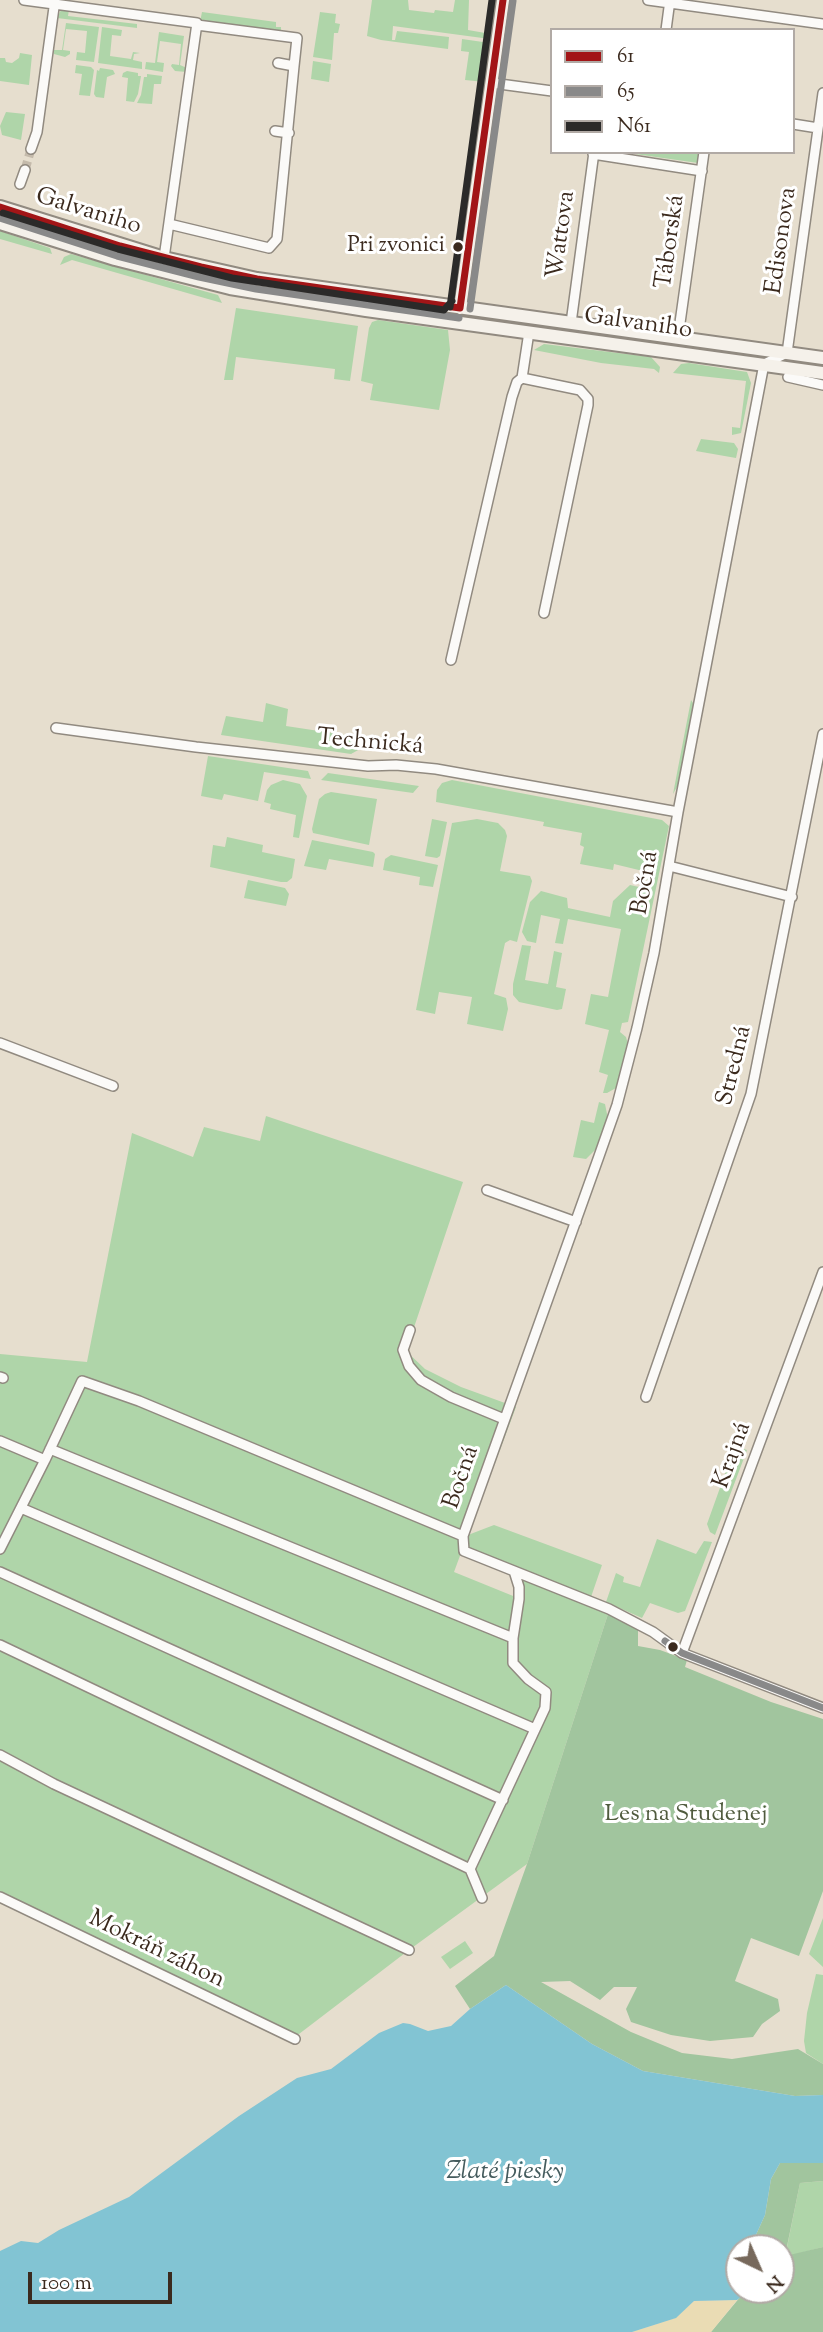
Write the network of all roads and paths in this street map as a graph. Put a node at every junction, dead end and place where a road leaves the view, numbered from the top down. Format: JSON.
{"nodes":[{"id":1,"x":24,"y":0,"type":"edge"},
{"id":2,"x":503,"y":0,"type":"edge"},
{"id":3,"x":648,"y":0,"type":"edge"},
{"id":4,"x":670,"y":1,"type":"edge"},
{"id":5,"x":55,"y":2,"type":"edge"},
{"id":6,"x":197,"y":24,"type":"junction"},
{"id":7,"x":823,"y":24,"type":"edge"},
{"id":8,"x":666,"y":28,"type":"edge"},
{"id":9,"x":278,"y":63,"type":"dead end"},
{"id":10,"x":294,"y":66,"type":"junction"},
{"id":11,"x":492,"y":83,"type":"junction"},
{"id":12,"x":550,"y":91,"type":"edge"},
{"id":13,"x":823,"y":93,"type":"edge"},
{"id":14,"x":795,"y":124,"type":"edge"},
{"id":15,"x":818,"y":128,"type":"junction"},
{"id":16,"x":275,"y":131,"type":"dead end"},
{"id":17,"x":289,"y":133,"type":"junction"},
{"id":18,"x":32,"y":149,"type":"tunnel mouth"},
{"id":19,"x":594,"y":154,"type":"edge"},
{"id":20,"x":600,"y":154,"type":"edge"},
{"id":21,"x":704,"y":154,"type":"edge"},
{"id":22,"x":25,"y":170,"type":"tunnel mouth"},
{"id":23,"x":702,"y":171,"type":"junction"},
{"id":24,"x":20,"y":184,"type":"dead end"},
{"id":25,"x":0,"y":207,"type":"edge"},
{"id":26,"x":0,"y":223,"type":"edge"},
{"id":27,"x":169,"y":224,"type":"junction"},
{"id":28,"x":164,"y":258,"type":"junction"},
{"id":29,"x":460,"y":308,"type":"junction"},
{"id":30,"x":448,"y":321,"type":"junction"},
{"id":31,"x":571,"y":323,"type":"junction"},
{"id":32,"x":529,"y":332,"type":"junction"},
{"id":33,"x":678,"y":338,"type":"junction"},
{"id":34,"x":787,"y":353,"type":"junction"},
{"id":35,"x":823,"y":358,"type":"edge"},
{"id":36,"x":764,"y":364,"type":"junction"},
{"id":37,"x":823,"y":373,"type":"edge"},
{"id":38,"x":788,"y":377,"type":"dead end"},
{"id":39,"x":522,"y":378,"type":"junction"},
{"id":40,"x":823,"y":385,"type":"edge"},
{"id":41,"x":544,"y":612,"type":"dead end"},
{"id":42,"x":451,"y":660,"type":"dead end"},
{"id":43,"x":56,"y":728,"type":"dead end"},
{"id":44,"x":823,"y":734,"type":"edge"},
{"id":45,"x":678,"y":812,"type":"junction"},
{"id":46,"x":669,"y":866,"type":"junction"},
{"id":47,"x":792,"y":897,"type":"junction"},
{"id":48,"x":0,"y":1043,"type":"edge"},
{"id":49,"x":113,"y":1086,"type":"dead end"},
{"id":50,"x":487,"y":1190,"type":"dead end"},
{"id":51,"x":576,"y":1222,"type":"junction"},
{"id":52,"x":823,"y":1272,"type":"edge"},
{"id":53,"x":410,"y":1330,"type":"dead end"},
{"id":54,"x":646,"y":1397,"type":"dead end"},
{"id":55,"x":504,"y":1419,"type":"junction"},
{"id":56,"x":0,"y":1441,"type":"edge"},
{"id":57,"x":50,"y":1450,"type":"junction"},
{"id":58,"x":46,"y":1460,"type":"junction"},
{"id":59,"x":21,"y":1508,"type":"junction"},
{"id":60,"x":463,"y":1536,"type":"junction"},
{"id":61,"x":2,"y":1537,"type":"edge"},
{"id":62,"x":0,"y":1549,"type":"edge"},
{"id":63,"x":514,"y":1571,"type":"junction"},
{"id":64,"x":0,"y":1572,"type":"edge"},
{"id":65,"x":513,"y":1638,"type":"junction"},
{"id":66,"x":0,"y":1645,"type":"edge"},
{"id":67,"x":682,"y":1653,"type":"junction"},
{"id":68,"x":823,"y":1708,"type":"edge"},
{"id":69,"x":535,"y":1728,"type":"junction"},
{"id":70,"x":0,"y":1755,"type":"edge"},
{"id":71,"x":503,"y":1800,"type":"junction"},
{"id":72,"x":470,"y":1869,"type":"junction"},
{"id":73,"x":0,"y":1897,"type":"edge"},
{"id":74,"x":482,"y":1898,"type":"dead end"},
{"id":75,"x":409,"y":1950,"type":"dead end"},
{"id":76,"x":295,"y":2039,"type":"dead end"}],
"edges":[{"from":1,"to":5,"type":"street"},
{"from":2,"to":11,"type":"main road"},
{"from":3,"to":4,"type":"street"},
{"from":4,"to":7,"type":"street"},
{"from":4,"to":8,"type":"street"},
{"from":5,"to":6,"type":"street"},
{"from":5,"to":18,"type":"street","name":"Galvaniho"},
{"from":6,"to":10,"type":"street"},
{"from":6,"to":27,"type":"street","name":"Galvaniho"},
{"from":9,"to":10,"type":"street"},
{"from":10,"to":17,"type":"street"},
{"from":11,"to":12,"type":"street"},
{"from":11,"to":29,"type":"main road"},
{"from":13,"to":15,"type":"street","name":"Edisonova"},
{"from":14,"to":15,"type":"street"},
{"from":15,"to":34,"type":"street","name":"Edisonova"},
{"from":16,"to":17,"type":"street"},
{"from":17,"to":27,"type":"street"},
{"from":19,"to":31,"type":"street","name":"Wattova"},
{"from":20,"to":23,"type":"street"},
{"from":21,"to":23,"type":"street","name":"Táborská"},
{"from":22,"to":24,"type":"street","name":"Galvaniho"},
{"from":23,"to":33,"type":"street","name":"Táborská"},
{"from":25,"to":28,"type":"main road","name":"Galvaniho"},
{"from":26,"to":30,"type":"main road","name":"Galvaniho"},
{"from":27,"to":28,"type":"street","name":"Galvaniho"},
{"from":28,"to":29,"type":"main road","name":"Galvaniho"},
{"from":29,"to":30,"type":"main road"},
{"from":29,"to":31,"type":"main road","name":"Galvaniho"},
{"from":30,"to":32,"type":"main road","name":"Galvaniho"},
{"from":31,"to":33,"type":"main road","name":"Galvaniho"},
{"from":32,"to":36,"type":"main road","name":"Galvaniho"},
{"from":32,"to":39,"type":"street"},
{"from":33,"to":34,"type":"main road","name":"Galvaniho"},
{"from":34,"to":35,"type":"main road","name":"Galvaniho"},
{"from":34,"to":36,"type":"street"},
{"from":36,"to":37,"type":"main road","name":"Galvaniho"},
{"from":36,"to":45,"type":"street","name":"Bočná"},
{"from":38,"to":40,"type":"street"},
{"from":39,"to":41,"type":"street"},
{"from":39,"to":42,"type":"street"},
{"from":43,"to":45,"type":"street","name":"Technická"},
{"from":44,"to":47,"type":"street","name":"Stredná"},
{"from":45,"to":46,"type":"street","name":"Bočná"},
{"from":46,"to":47,"type":"street"},
{"from":46,"to":51,"type":"street","name":"Bočná"},
{"from":47,"to":54,"type":"street","name":"Stredná"},
{"from":48,"to":49,"type":"street"},
{"from":50,"to":51,"type":"street"},
{"from":51,"to":55,"type":"street","name":"Bočná"},
{"from":52,"to":67,"type":"street","name":"Krajná"},
{"from":53,"to":55,"type":"street"},
{"from":55,"to":60,"type":"street","name":"Bočná"},
{"from":56,"to":58,"type":"street"},
{"from":57,"to":58,"type":"street"},
{"from":57,"to":60,"type":"street"},
{"from":57,"to":65,"type":"street"},
{"from":58,"to":59,"type":"street"},
{"from":59,"to":61,"type":"street"},
{"from":59,"to":69,"type":"street"},
{"from":60,"to":63,"type":"street","name":"Bočná"},
{"from":61,"to":62,"type":"street"},
{"from":63,"to":65,"type":"street"},
{"from":63,"to":67,"type":"street"},
{"from":64,"to":71,"type":"street"},
{"from":65,"to":69,"type":"street"},
{"from":66,"to":72,"type":"street"},
{"from":67,"to":68,"type":"street"},
{"from":69,"to":71,"type":"street"},
{"from":70,"to":75,"type":"street"},
{"from":71,"to":72,"type":"street"},
{"from":72,"to":74,"type":"street"},
{"from":73,"to":76,"type":"street","name":"Mokráň záhon"}]}
